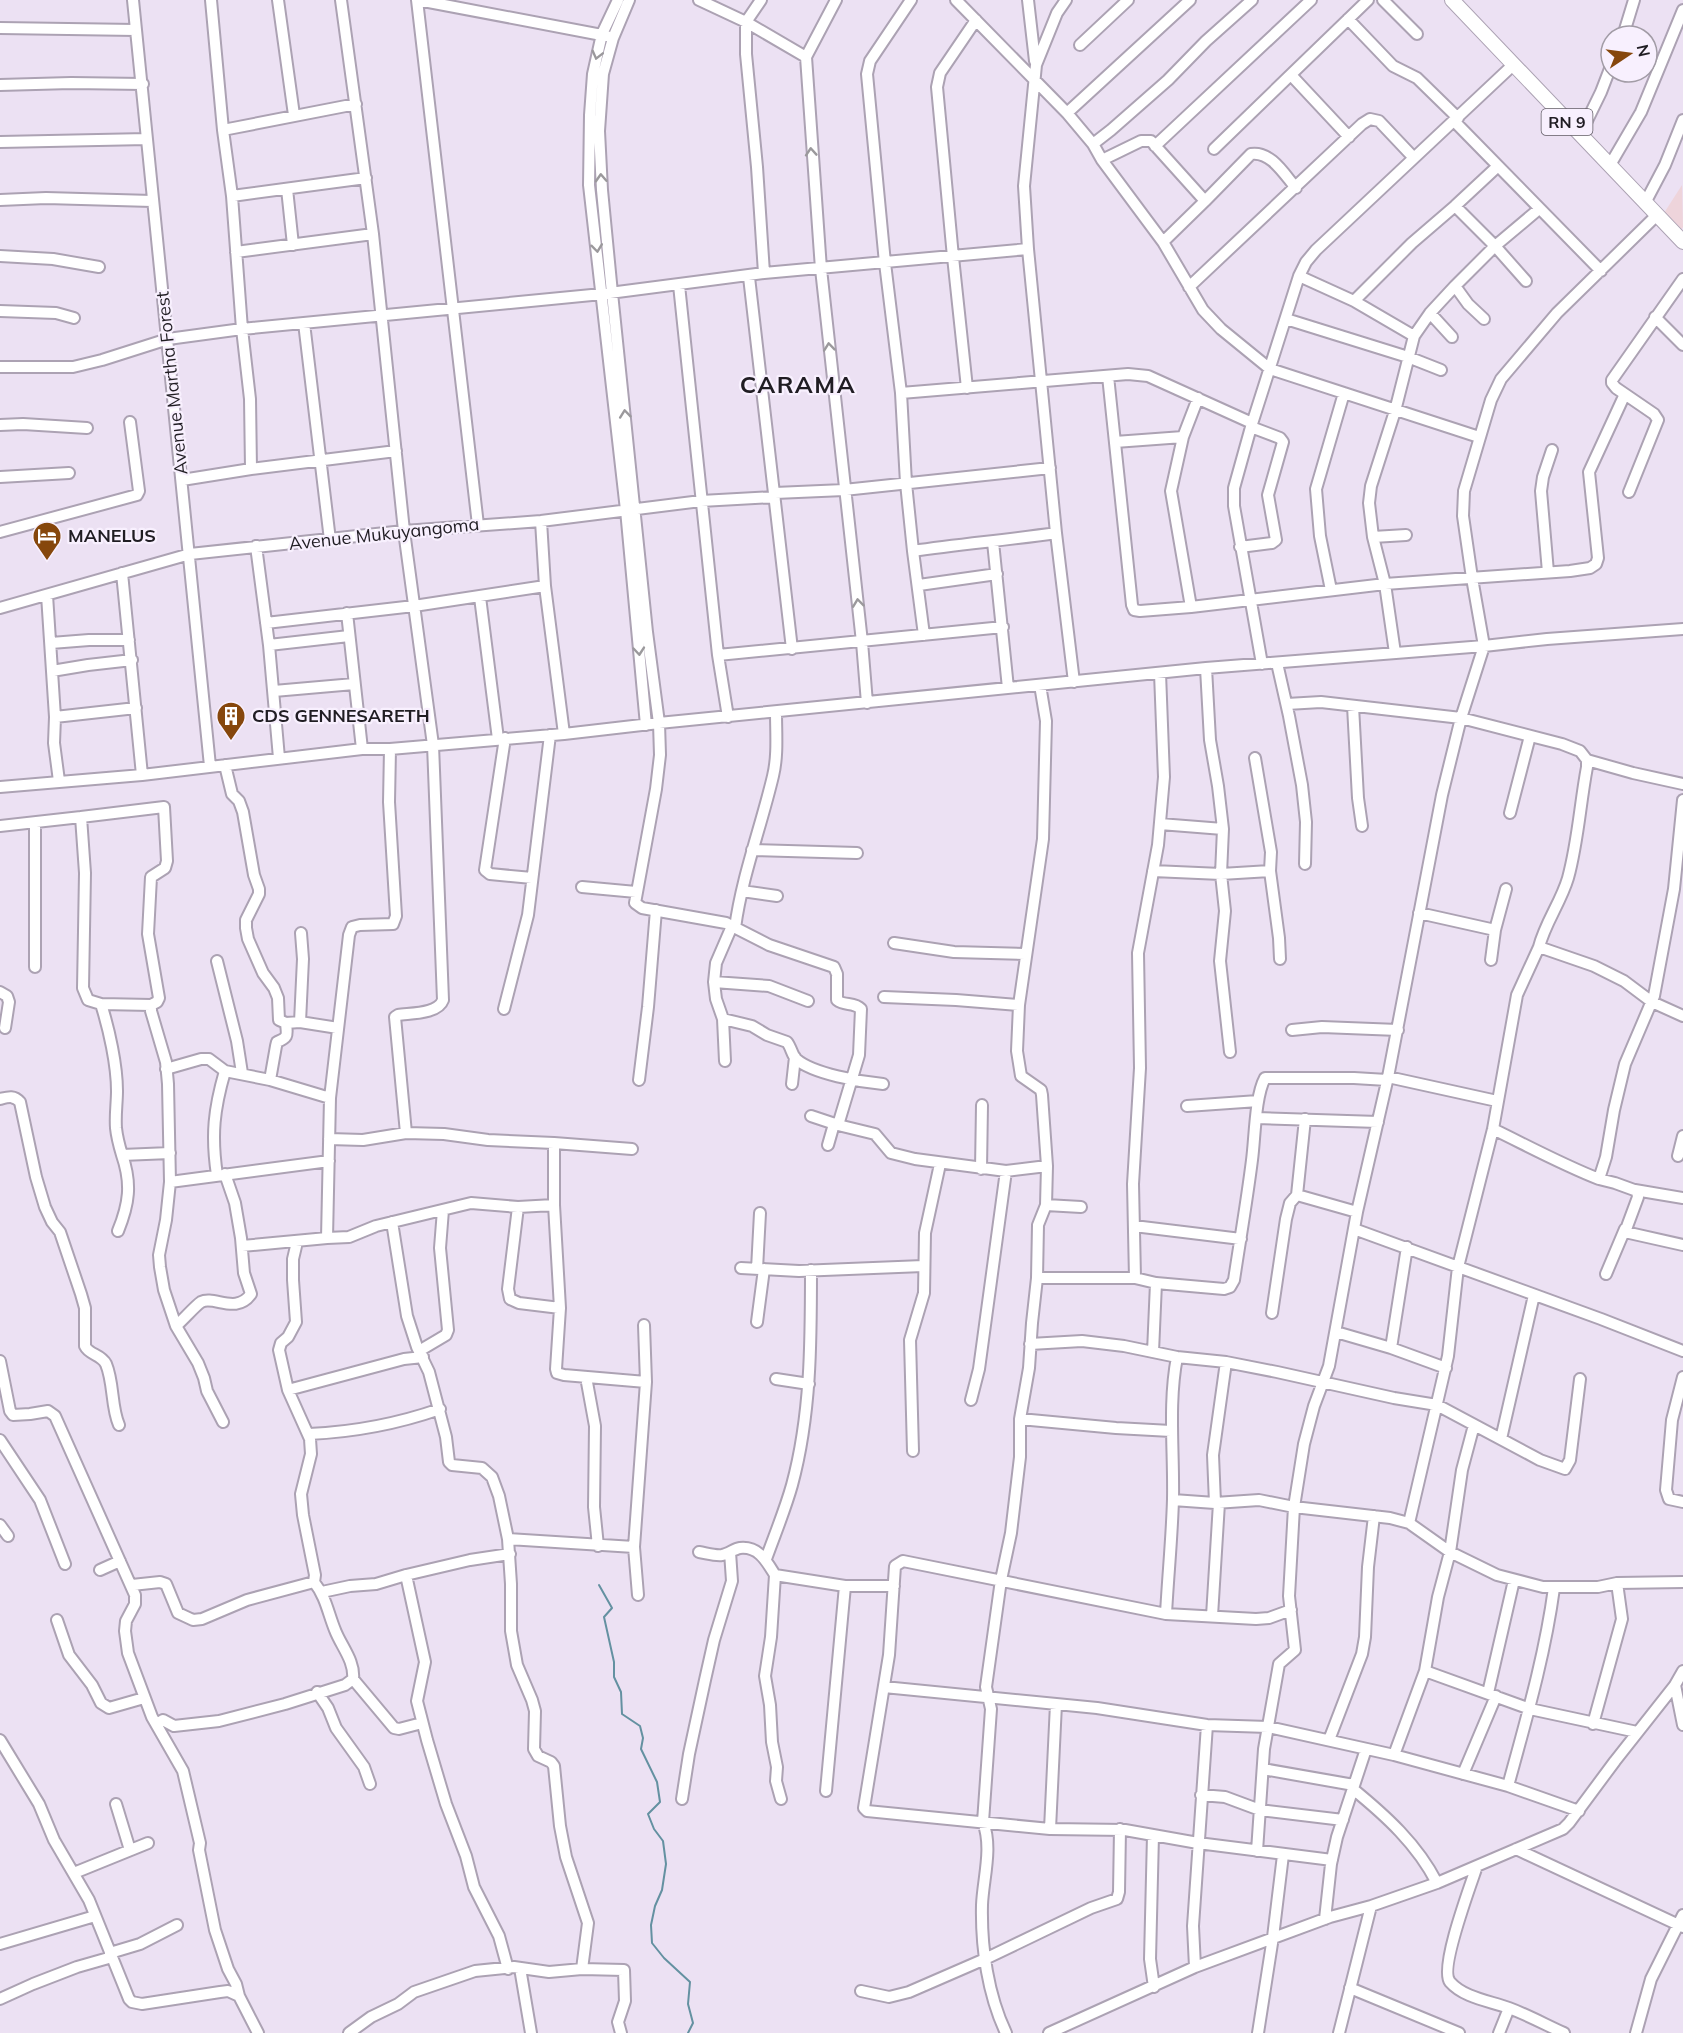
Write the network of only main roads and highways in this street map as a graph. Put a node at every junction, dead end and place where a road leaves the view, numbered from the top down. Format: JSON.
{"nodes":[{"id":1,"x":1452,"y":0,"type":"edge"},
{"id":2,"x":1682,"y":238,"type":"edge"}],
"edges":[{"from":1,"to":2,"type":"main road","number":"RN 9"}]}
